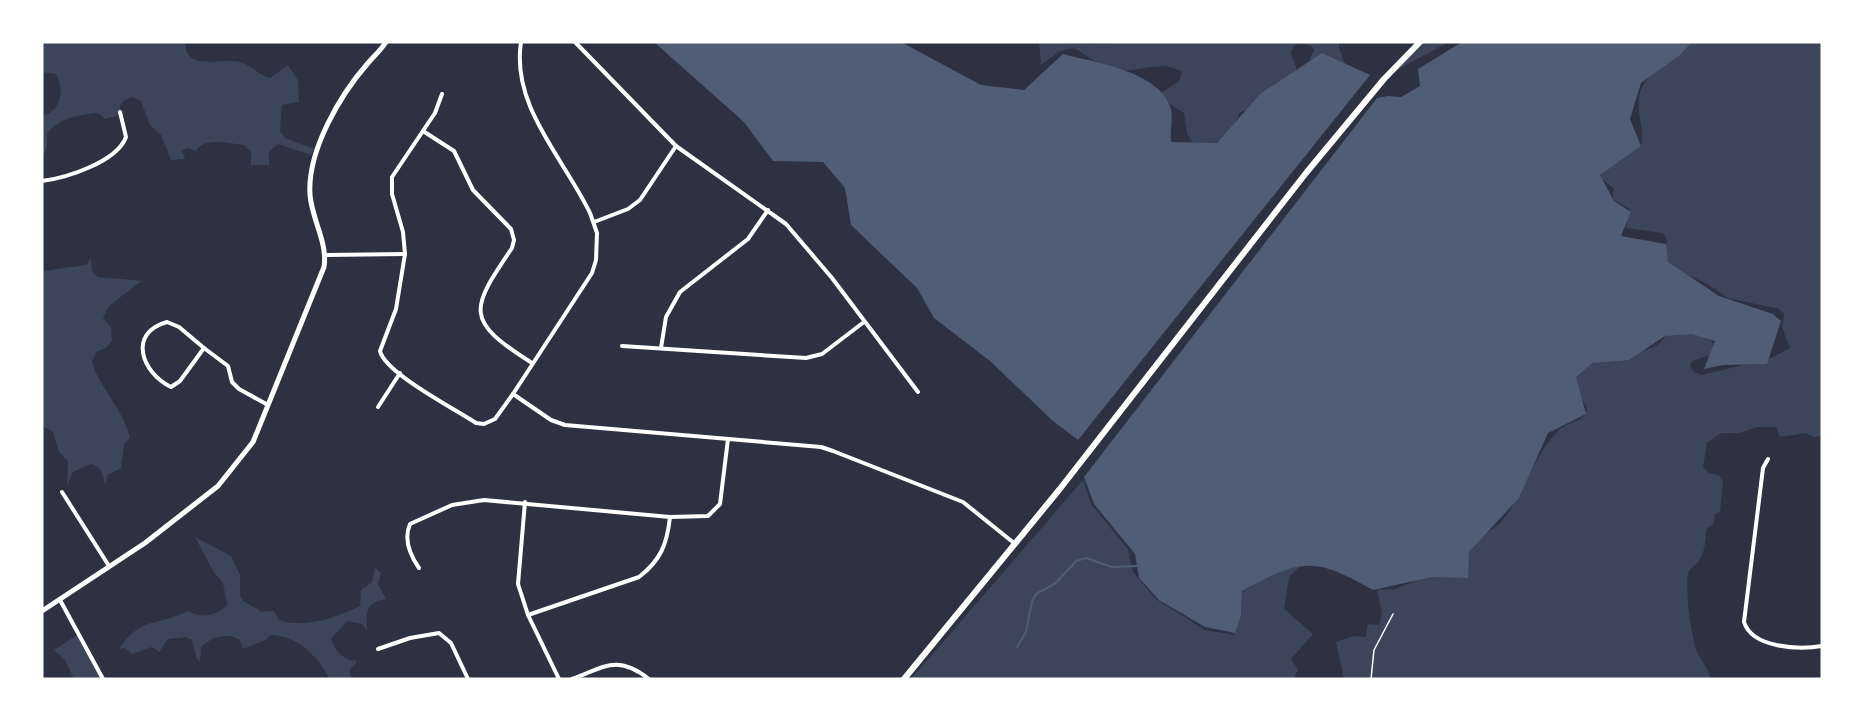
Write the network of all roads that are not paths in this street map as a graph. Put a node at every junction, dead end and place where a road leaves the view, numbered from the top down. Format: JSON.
{"nodes":[{"id":1,"x":386,"y":42,"type":"edge"},
{"id":2,"x":520,"y":42,"type":"edge"},
{"id":3,"x":575,"y":42,"type":"edge"},
{"id":4,"x":1420,"y":42,"type":"edge"},
{"id":5,"x":442,"y":94,"type":"dead end"},
{"id":6,"x":120,"y":112,"type":"dead end"},
{"id":7,"x":423,"y":131,"type":"junction"},
{"id":8,"x":676,"y":146,"type":"junction"},
{"id":9,"x":42,"y":182,"type":"edge"},
{"id":10,"x":768,"y":210,"type":"junction"},
{"id":11,"x":594,"y":222,"type":"junction"},
{"id":12,"x":405,"y":254,"type":"junction"},
{"id":13,"x":326,"y":255,"type":"junction"},
{"id":14,"x":864,"y":322,"type":"junction"},
{"id":15,"x":621,"y":346,"type":"dead end"},
{"id":16,"x":204,"y":348,"type":"junction"},
{"id":17,"x":662,"y":348,"type":"junction"},
{"id":18,"x":532,"y":363,"type":"junction"},
{"id":19,"x":400,"y":374,"type":"junction"},
{"id":20,"x":918,"y":392,"type":"dead end"},
{"id":21,"x":513,"y":394,"type":"junction"},
{"id":22,"x":268,"y":405,"type":"junction"},
{"id":23,"x":378,"y":407,"type":"dead end"},
{"id":24,"x":728,"y":439,"type":"junction"},
{"id":25,"x":1768,"y":459,"type":"dead end"},
{"id":26,"x":62,"y":492,"type":"dead end"},
{"id":27,"x":525,"y":502,"type":"junction"},
{"id":28,"x":670,"y":517,"type":"junction"},
{"id":29,"x":1014,"y":543,"type":"junction"},
{"id":30,"x":110,"y":567,"type":"junction"},
{"id":31,"x":419,"y":568,"type":"dead end"},
{"id":32,"x":60,"y":600,"type":"junction"},
{"id":33,"x":42,"y":611,"type":"edge"},
{"id":34,"x":528,"y":615,"type":"junction"},
{"id":35,"x":1822,"y":646,"type":"edge"},
{"id":36,"x":378,"y":649,"type":"dead end"},
{"id":37,"x":103,"y":679,"type":"edge"},
{"id":38,"x":468,"y":679,"type":"edge"},
{"id":39,"x":559,"y":679,"type":"edge"},
{"id":40,"x":572,"y":679,"type":"edge"},
{"id":41,"x":649,"y":679,"type":"edge"},
{"id":42,"x":904,"y":679,"type":"edge"}],
"edges":[{"from":1,"to":13,"type":"street"},
{"from":2,"to":11,"type":"street"},
{"from":3,"to":8,"type":"street"},
{"from":4,"to":29,"type":"main road"},
{"from":5,"to":7,"type":"street"},
{"from":6,"to":9,"type":"street"},
{"from":7,"to":12,"type":"street"},
{"from":7,"to":18,"type":"street"},
{"from":8,"to":10,"type":"street"},
{"from":8,"to":11,"type":"street"},
{"from":10,"to":14,"type":"street"},
{"from":10,"to":17,"type":"street"},
{"from":11,"to":18,"type":"street"},
{"from":12,"to":13,"type":"street"},
{"from":12,"to":19,"type":"street"},
{"from":13,"to":22,"type":"street"},
{"from":14,"to":17,"type":"street"},
{"from":14,"to":20,"type":"street"},
{"from":15,"to":17,"type":"street"},
{"from":16,"to":16,"type":"street"},
{"from":16,"to":22,"type":"street"},
{"from":18,"to":21,"type":"street"},
{"from":19,"to":21,"type":"street"},
{"from":19,"to":23,"type":"street"},
{"from":21,"to":24,"type":"street"},
{"from":22,"to":30,"type":"street"},
{"from":24,"to":28,"type":"street"},
{"from":24,"to":29,"type":"street"},
{"from":25,"to":35,"type":"street"},
{"from":26,"to":30,"type":"street"},
{"from":27,"to":28,"type":"street"},
{"from":27,"to":31,"type":"street"},
{"from":27,"to":34,"type":"street"},
{"from":28,"to":34,"type":"street"},
{"from":29,"to":42,"type":"main road"},
{"from":30,"to":32,"type":"street"},
{"from":32,"to":33,"type":"street"},
{"from":32,"to":37,"type":"street"},
{"from":34,"to":39,"type":"street"},
{"from":36,"to":38,"type":"street"},
{"from":40,"to":41,"type":"street"}]}
